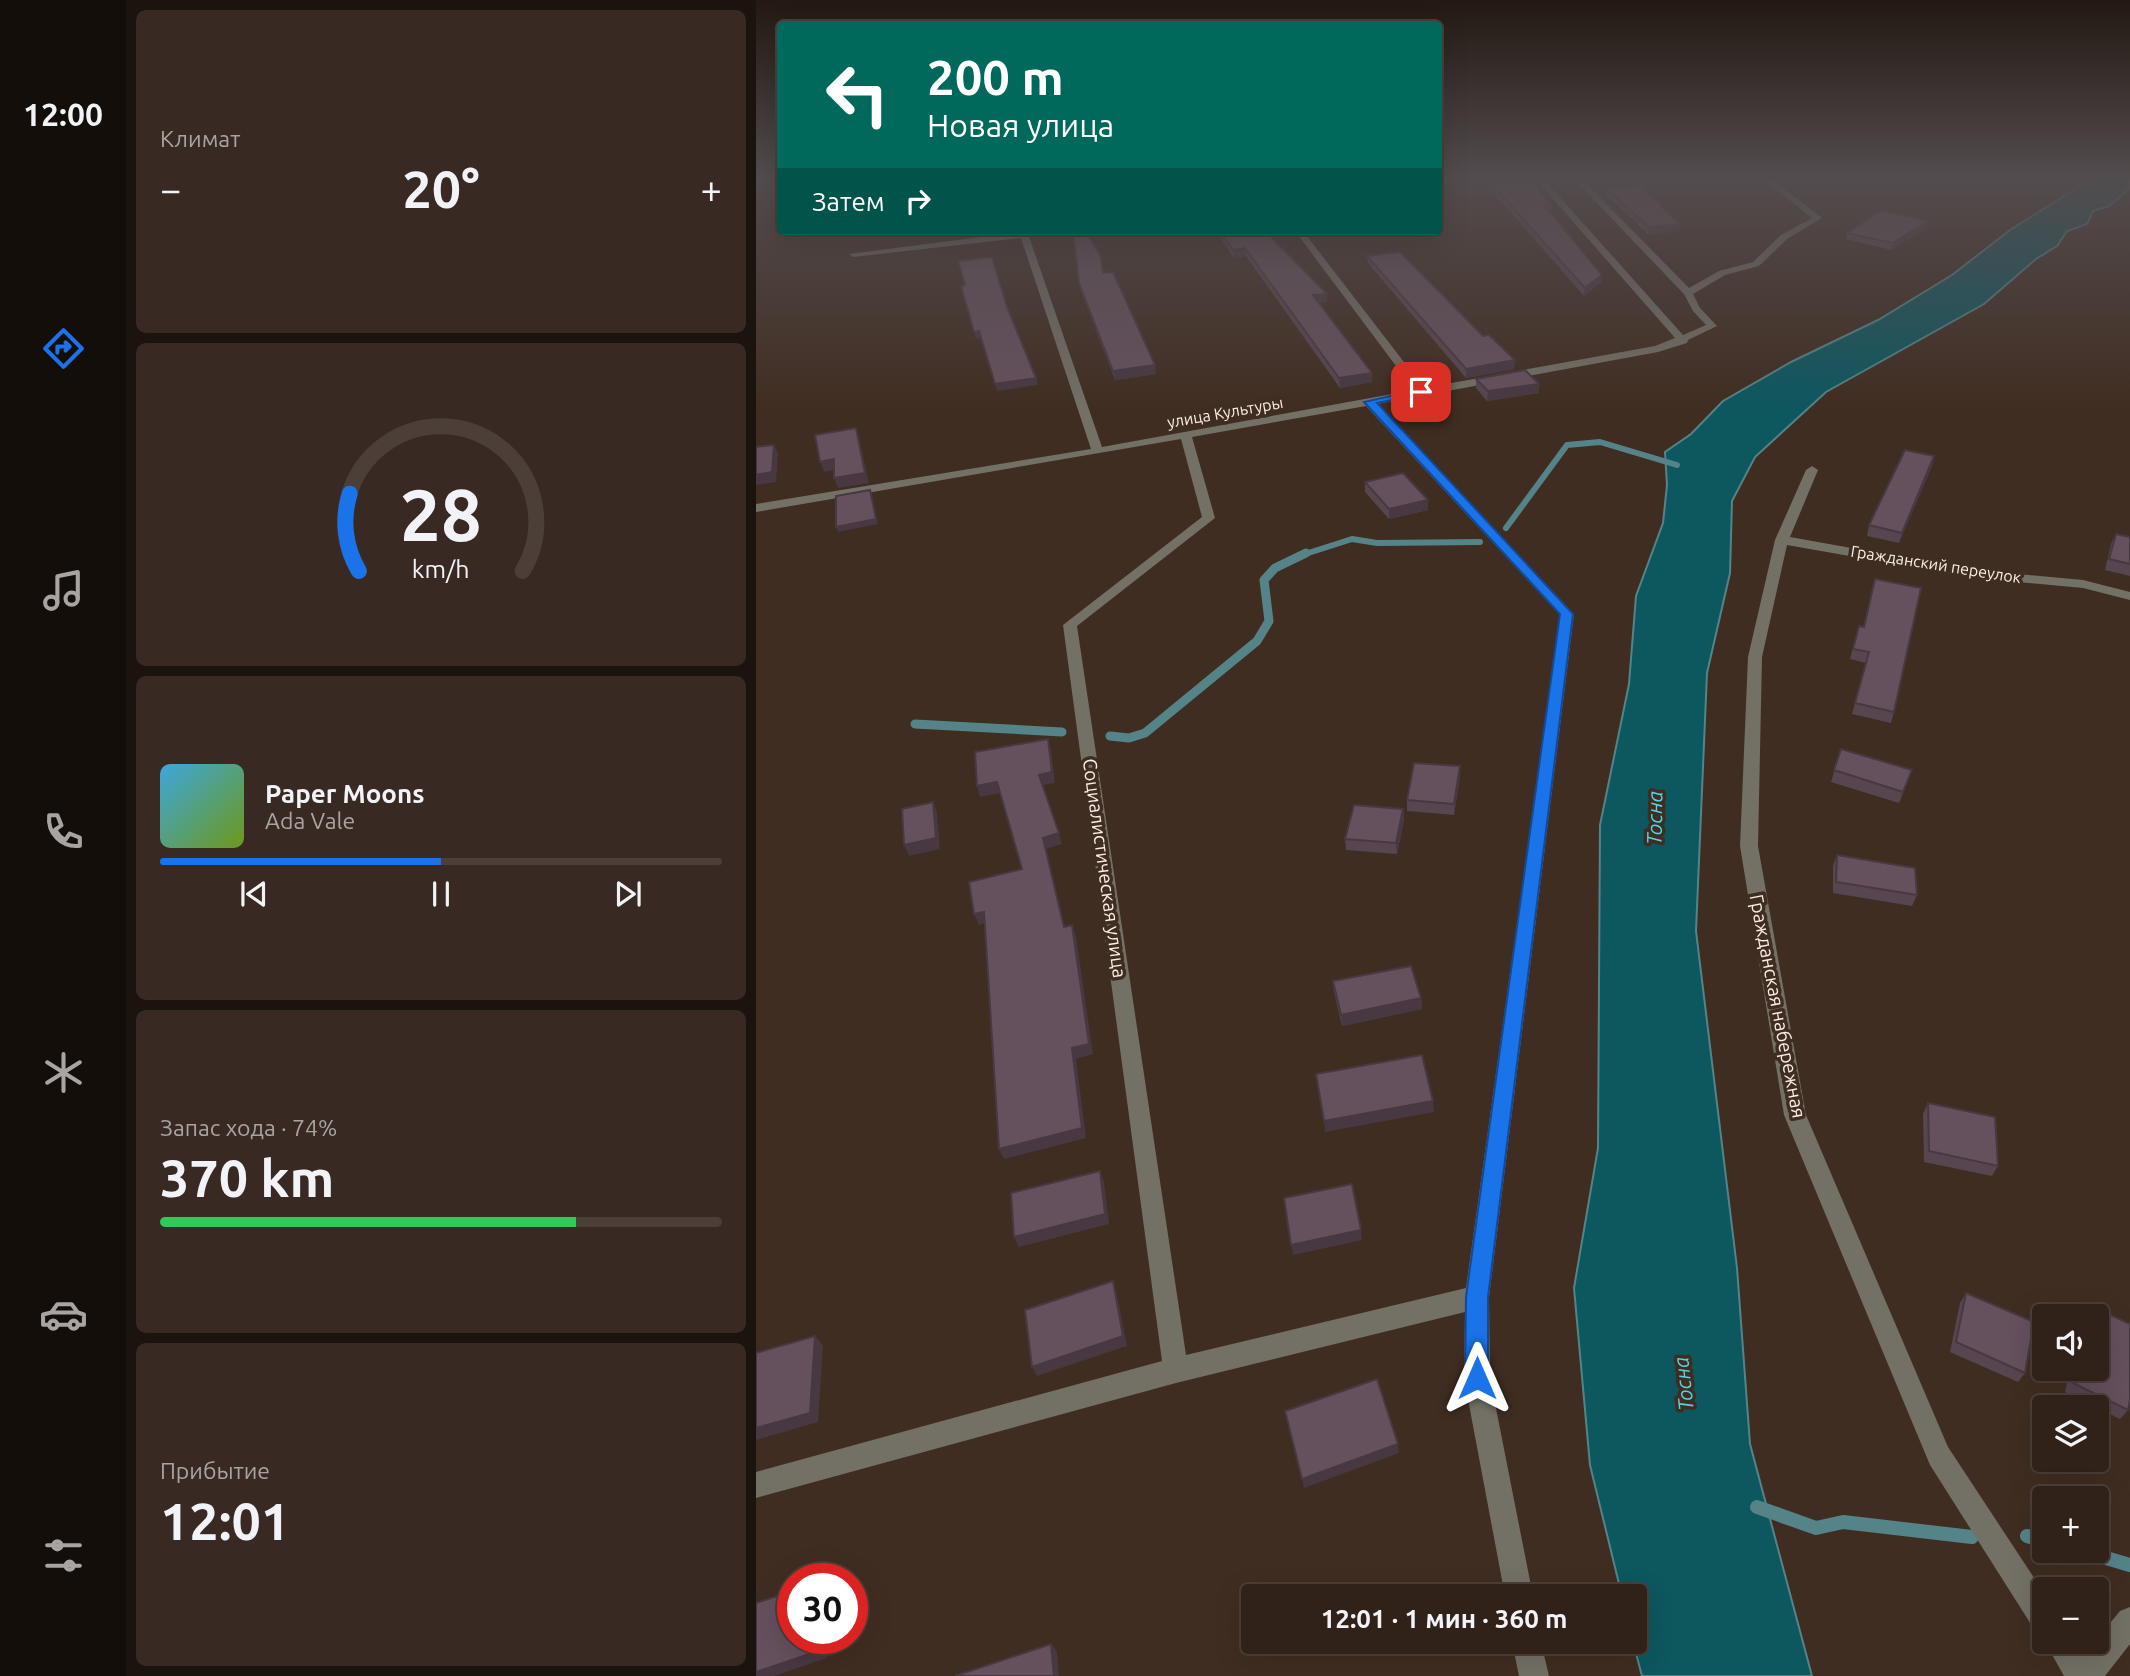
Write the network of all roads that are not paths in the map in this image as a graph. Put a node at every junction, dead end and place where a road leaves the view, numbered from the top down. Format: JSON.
{"nodes":[{"id":1,"x":1030,"y":254,"type":"edge"},
{"id":2,"x":1317,"y":254,"type":"edge"},
{"id":3,"x":1606,"y":254,"type":"edge"},
{"id":4,"x":1651,"y":254,"type":"edge"},
{"id":5,"x":1766,"y":254,"type":"edge"},
{"id":6,"x":1688,"y":293,"type":"junction"},
{"id":7,"x":1682,"y":341,"type":"junction"},
{"id":8,"x":1421,"y":392,"type":"junction"},
{"id":9,"x":1369,"y":402,"type":"junction"},
{"id":10,"x":1186,"y":435,"type":"junction"},
{"id":11,"x":1098,"y":451,"type":"junction"},
{"id":12,"x":1812,"y":470,"type":"dead end"},
{"id":13,"x":756,"y":508,"type":"edge"},
{"id":14,"x":1782,"y":540,"type":"junction"},
{"id":15,"x":2130,"y":596,"type":"edge"},
{"id":16,"x":1477,"y":1297,"type":"junction"},
{"id":17,"x":1176,"y":1370,"type":"junction"},
{"id":18,"x":756,"y":1485,"type":"edge"},
{"id":19,"x":1517,"y":1584,"type":"edge"},
{"id":20,"x":2032,"y":1600,"type":"edge"},
{"id":21,"x":2130,"y":1621,"type":"edge"},
{"id":22,"x":1529,"y":1654,"type":"edge"},
{"id":23,"x":2067,"y":1654,"type":"edge"},
{"id":24,"x":1534,"y":1676,"type":"edge"},
{"id":25,"x":2081,"y":1676,"type":"edge"},
{"id":26,"x":2087,"y":1676,"type":"edge"}],
"edges":[{"from":1,"to":11,"type":"street"},
{"from":2,"to":8,"type":"street"},
{"from":3,"to":7,"type":"street"},
{"from":4,"to":6,"type":"street"},
{"from":5,"to":6,"type":"street"},
{"from":6,"to":7,"type":"street","name":"улица Культуры"},
{"from":7,"to":8,"type":"street","name":"улица Культуры"},
{"from":8,"to":9,"type":"street","name":"улица Культуры"},
{"from":9,"to":10,"type":"street","name":"улица Культуры"},
{"from":9,"to":16,"type":"street"},
{"from":10,"to":11,"type":"street","name":"улица Культуры"},
{"from":10,"to":17,"type":"street","name":"Социалистическая улица"},
{"from":11,"to":13,"type":"street","name":"улица Культуры"},
{"from":12,"to":14,"type":"street","name":"Гражданская набережная"},
{"from":14,"to":15,"type":"street","name":"Гражданский переулок"},
{"from":14,"to":20,"type":"street","name":"Гражданская набережная"},
{"from":16,"to":17,"type":"street"},
{"from":16,"to":19,"type":"street"},
{"from":17,"to":18,"type":"street"},
{"from":21,"to":26,"type":"street"},
{"from":22,"to":24,"type":"street"},
{"from":23,"to":25,"type":"street"}]}
